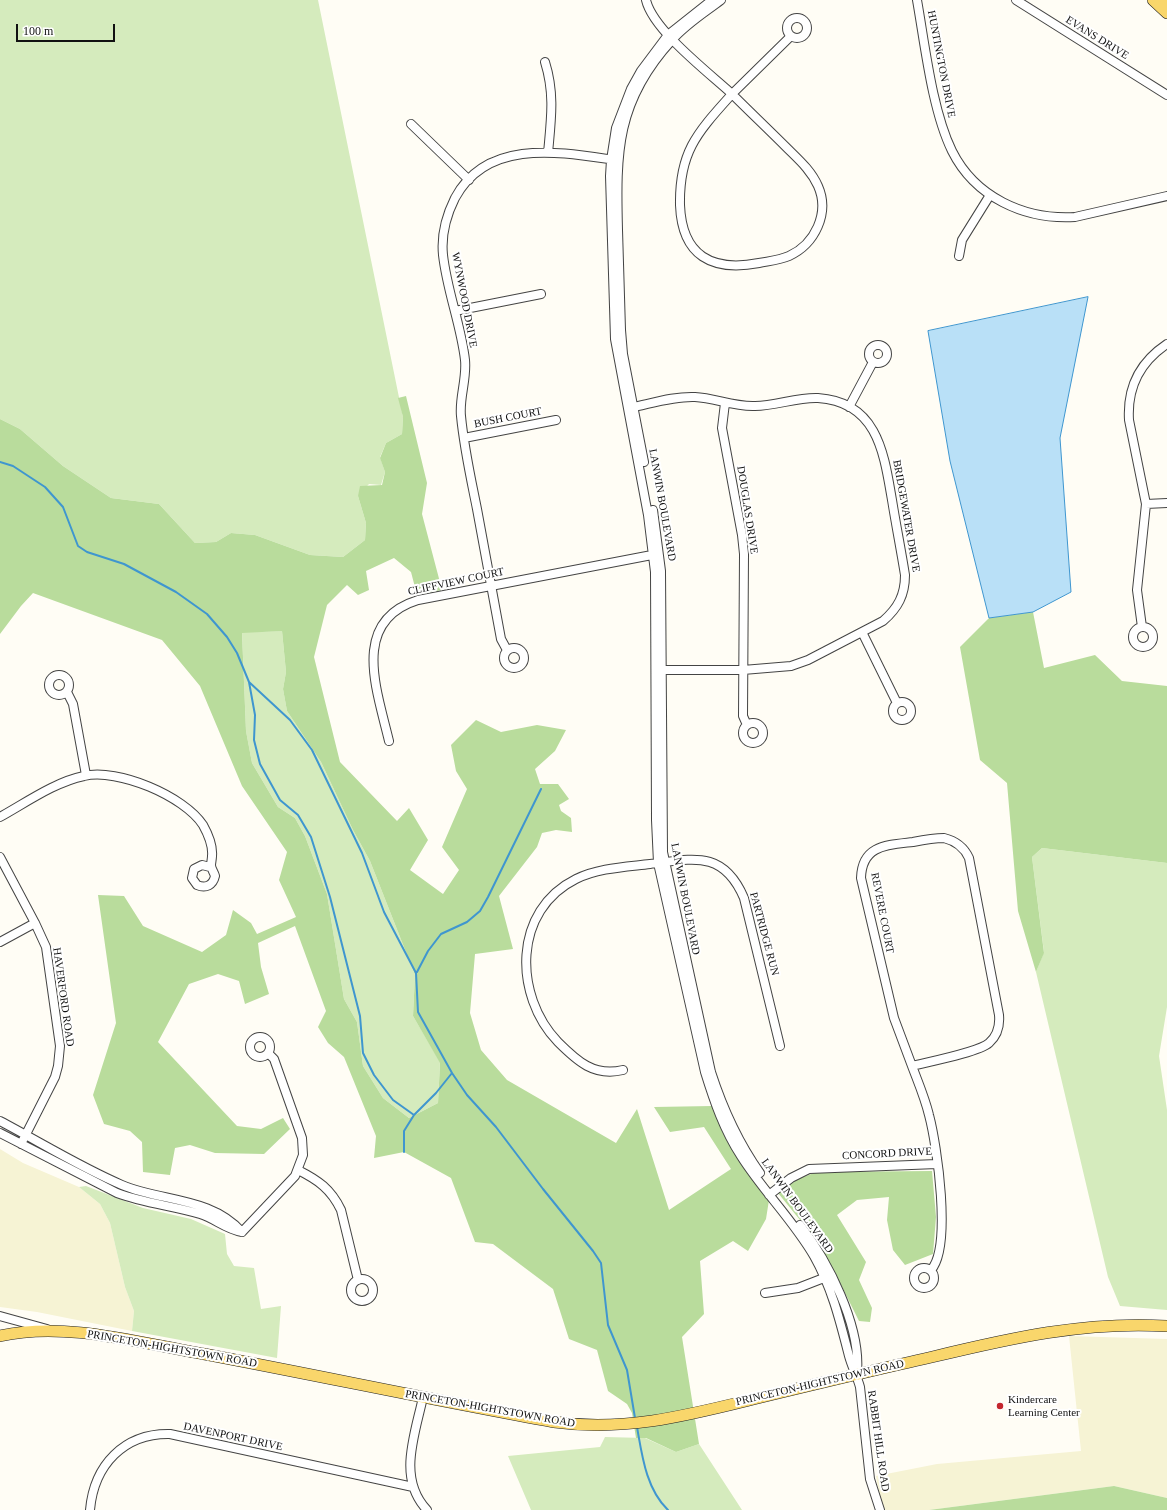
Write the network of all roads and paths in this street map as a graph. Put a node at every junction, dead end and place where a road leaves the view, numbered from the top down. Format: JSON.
{"nodes":[{"id":1,"x":646,"y":0,"type":"edge"},
{"id":2,"x":712,"y":0,"type":"edge"},
{"id":3,"x":721,"y":0,"type":"edge"},
{"id":4,"x":917,"y":0,"type":"edge"},
{"id":5,"x":1016,"y":0,"type":"edge"},
{"id":6,"x":1153,"y":0,"type":"edge"},
{"id":7,"x":1165,"y":0,"type":"edge"},
{"id":8,"x":1167,"y":2,"type":"edge"},
{"id":9,"x":1167,"y":13,"type":"edge"},
{"id":10,"x":791,"y":36,"type":"dead end"},
{"id":11,"x":670,"y":37,"type":"junction"},
{"id":12,"x":545,"y":62,"type":"dead end"},
{"id":13,"x":732,"y":94,"type":"junction"},
{"id":14,"x":1167,"y":95,"type":"edge"},
{"id":15,"x":411,"y":124,"type":"dead end"},
{"id":16,"x":548,"y":153,"type":"junction"},
{"id":17,"x":614,"y":160,"type":"junction"},
{"id":18,"x":469,"y":180,"type":"junction"},
{"id":19,"x":990,"y":195,"type":"junction"},
{"id":20,"x":1167,"y":196,"type":"edge"},
{"id":21,"x":959,"y":256,"type":"dead end"},
{"id":22,"x":540,"y":294,"type":"dead end"},
{"id":23,"x":454,"y":311,"type":"junction"},
{"id":24,"x":1167,"y":344,"type":"edge"},
{"id":25,"x":873,"y":362,"type":"dead end"},
{"id":26,"x":726,"y":403,"type":"junction"},
{"id":27,"x":849,"y":407,"type":"junction"},
{"id":28,"x":630,"y":408,"type":"junction"},
{"id":29,"x":556,"y":420,"type":"dead end"},
{"id":30,"x":464,"y":438,"type":"junction"},
{"id":31,"x":1167,"y":503,"type":"edge"},
{"id":32,"x":1146,"y":504,"type":"junction"},
{"id":33,"x":656,"y":554,"type":"junction"},
{"id":34,"x":491,"y":586,"type":"junction"},
{"id":35,"x":1142,"y":627,"type":"dead end"},
{"id":36,"x":862,"y":632,"type":"junction"},
{"id":37,"x":507,"y":650,"type":"dead end"},
{"id":38,"x":658,"y":670,"type":"junction"},
{"id":39,"x":744,"y":670,"type":"junction"},
{"id":40,"x":67,"y":692,"type":"dead end"},
{"id":41,"x":897,"y":703,"type":"dead end"},
{"id":42,"x":746,"y":725,"type":"dead end"},
{"id":43,"x":389,"y":741,"type":"dead end"},
{"id":44,"x":86,"y":775,"type":"junction"},
{"id":45,"x":0,"y":817,"type":"edge"},
{"id":46,"x":0,"y":856,"type":"edge"},
{"id":47,"x":662,"y":863,"type":"junction"},
{"id":48,"x":210,"y":867,"type":"dead end"},
{"id":49,"x":35,"y":923,"type":"junction"},
{"id":50,"x":0,"y":942,"type":"edge"},
{"id":51,"x":780,"y":1046,"type":"dead end"},
{"id":52,"x":268,"y":1053,"type":"dead end"},
{"id":53,"x":912,"y":1066,"type":"junction"},
{"id":54,"x":623,"y":1070,"type":"dead end"},
{"id":55,"x":0,"y":1121,"type":"edge"},
{"id":56,"x":0,"y":1133,"type":"edge"},
{"id":57,"x":26,"y":1135,"type":"junction"},
{"id":58,"x":21,"y":1144,"type":"junction"},
{"id":59,"x":937,"y":1164,"type":"junction"},
{"id":60,"x":298,"y":1170,"type":"junction"},
{"id":61,"x":772,"y":1193,"type":"junction"},
{"id":62,"x":242,"y":1232,"type":"junction"},
{"id":63,"x":931,"y":1270,"type":"dead end"},
{"id":64,"x":828,"y":1277,"type":"junction"},
{"id":65,"x":358,"y":1280,"type":"dead end"},
{"id":66,"x":765,"y":1293,"type":"dead end"},
{"id":67,"x":0,"y":1316,"type":"edge"},
{"id":68,"x":1167,"y":1326,"type":"edge"},
{"id":69,"x":55,"y":1331,"type":"junction"},
{"id":70,"x":0,"y":1336,"type":"edge"},
{"id":71,"x":857,"y":1375,"type":"junction"},
{"id":72,"x":423,"y":1397,"type":"junction"},
{"id":73,"x":412,"y":1487,"type":"junction"},
{"id":74,"x":90,"y":1510,"type":"edge"},
{"id":75,"x":427,"y":1510,"type":"edge"},
{"id":76,"x":880,"y":1510,"type":"edge"}],
"edges":[{"from":1,"to":11,"type":"street"},
{"from":2,"to":11,"type":"street","name":"LANWIN BOULEVARD"},
{"from":3,"to":11,"type":"street","name":"LANWIN BOULEVARD"},
{"from":4,"to":19,"type":"street","name":"HUNTINGTON DRIVE"},
{"from":5,"to":14,"type":"street","name":"EVANS DRIVE"},
{"from":6,"to":9,"type":"main road"},
{"from":7,"to":8,"type":"main road"},
{"from":10,"to":13,"type":"street"},
{"from":11,"to":13,"type":"street"},
{"from":11,"to":17,"type":"street","name":"LANWIN BOULEVARD"},
{"from":12,"to":16,"type":"street"},
{"from":13,"to":13,"type":"street"},
{"from":15,"to":18,"type":"street"},
{"from":16,"to":17,"type":"street","name":"WYNWOOD DRIVE"},
{"from":16,"to":18,"type":"street","name":"WYNWOOD DRIVE"},
{"from":17,"to":28,"type":"street","name":"LANWIN BOULEVARD"},
{"from":18,"to":23,"type":"street","name":"WYNWOOD DRIVE"},
{"from":19,"to":20,"type":"street","name":"HUNTINGTON DRIVE"},
{"from":19,"to":21,"type":"street"},
{"from":22,"to":23,"type":"street"},
{"from":23,"to":30,"type":"street","name":"WYNWOOD DRIVE"},
{"from":24,"to":32,"type":"street"},
{"from":25,"to":27,"type":"street"},
{"from":26,"to":27,"type":"street","name":"BRIDGEWATER DRIVE"},
{"from":26,"to":28,"type":"street","name":"BRIDGEWATER DRIVE"},
{"from":26,"to":39,"type":"street","name":"DOUGLAS DRIVE"},
{"from":27,"to":36,"type":"street","name":"BRIDGEWATER DRIVE"},
{"from":28,"to":33,"type":"street","name":"LANWIN BOULEVARD"},
{"from":29,"to":30,"type":"street","name":"BUSH COURT"},
{"from":30,"to":34,"type":"street","name":"WYNWOOD DRIVE"},
{"from":31,"to":32,"type":"street"},
{"from":32,"to":35,"type":"street"},
{"from":33,"to":34,"type":"street","name":"CLIFFVIEW COURT"},
{"from":33,"to":38,"type":"street","name":"LANWIN BOULEVARD"},
{"from":34,"to":37,"type":"street","name":"WYNWOOD DRIVE"},
{"from":34,"to":43,"type":"street","name":"CLIFFVIEW COURT"},
{"from":36,"to":39,"type":"street","name":"BRIDGEWATER DRIVE"},
{"from":36,"to":41,"type":"street"},
{"from":38,"to":39,"type":"street","name":"BRIDGEWATER DRIVE"},
{"from":38,"to":47,"type":"street","name":"LANWIN BOULEVARD"},
{"from":39,"to":42,"type":"street","name":"DOUGLAS DRIVE"},
{"from":40,"to":44,"type":"street"},
{"from":44,"to":45,"type":"street"},
{"from":44,"to":48,"type":"street"},
{"from":46,"to":49,"type":"street","name":"HAVERFORD ROAD"},
{"from":47,"to":51,"type":"street","name":"PARTRIDGE RUN"},
{"from":47,"to":54,"type":"street","name":"PARTRIDGE RUN"},
{"from":47,"to":61,"type":"street","name":"LANWIN BOULEVARD"},
{"from":49,"to":50,"type":"street"},
{"from":49,"to":57,"type":"street","name":"HAVERFORD ROAD"},
{"from":52,"to":60,"type":"street"},
{"from":53,"to":53,"type":"street","name":"REVERE COURT"},
{"from":53,"to":59,"type":"street","name":"CONCORD DRIVE"},
{"from":55,"to":57,"type":"street"},
{"from":56,"to":58,"type":"street"},
{"from":57,"to":58,"type":"street","name":"HAVERFORD ROAD"},
{"from":57,"to":62,"type":"street"},
{"from":58,"to":62,"type":"street"},
{"from":59,"to":61,"type":"street","name":"CONCORD DRIVE"},
{"from":59,"to":63,"type":"street"},
{"from":60,"to":62,"type":"street"},
{"from":60,"to":65,"type":"street"},
{"from":61,"to":64,"type":"street","name":"LANWIN BOULEVARD"},
{"from":64,"to":66,"type":"street"},
{"from":64,"to":71,"type":"street","name":"LANWIN BOULEVARD"},
{"from":67,"to":69,"type":"street"},
{"from":68,"to":71,"type":"main road","name":"PRINCETON-HIGHTSTOWN ROAD"},
{"from":69,"to":70,"type":"main road","name":"PRINCETON-HIGHTSTOWN ROAD"},
{"from":69,"to":72,"type":"main road","name":"PRINCETON-HIGHTSTOWN ROAD"},
{"from":71,"to":72,"type":"main road","name":"PRINCETON-HIGHTSTOWN ROAD"},
{"from":71,"to":76,"type":"street","name":"RABBIT HILL ROAD"},
{"from":72,"to":73,"type":"street"},
{"from":73,"to":74,"type":"street","name":"DAVENPORT DRIVE"},
{"from":73,"to":75,"type":"street"}]}
